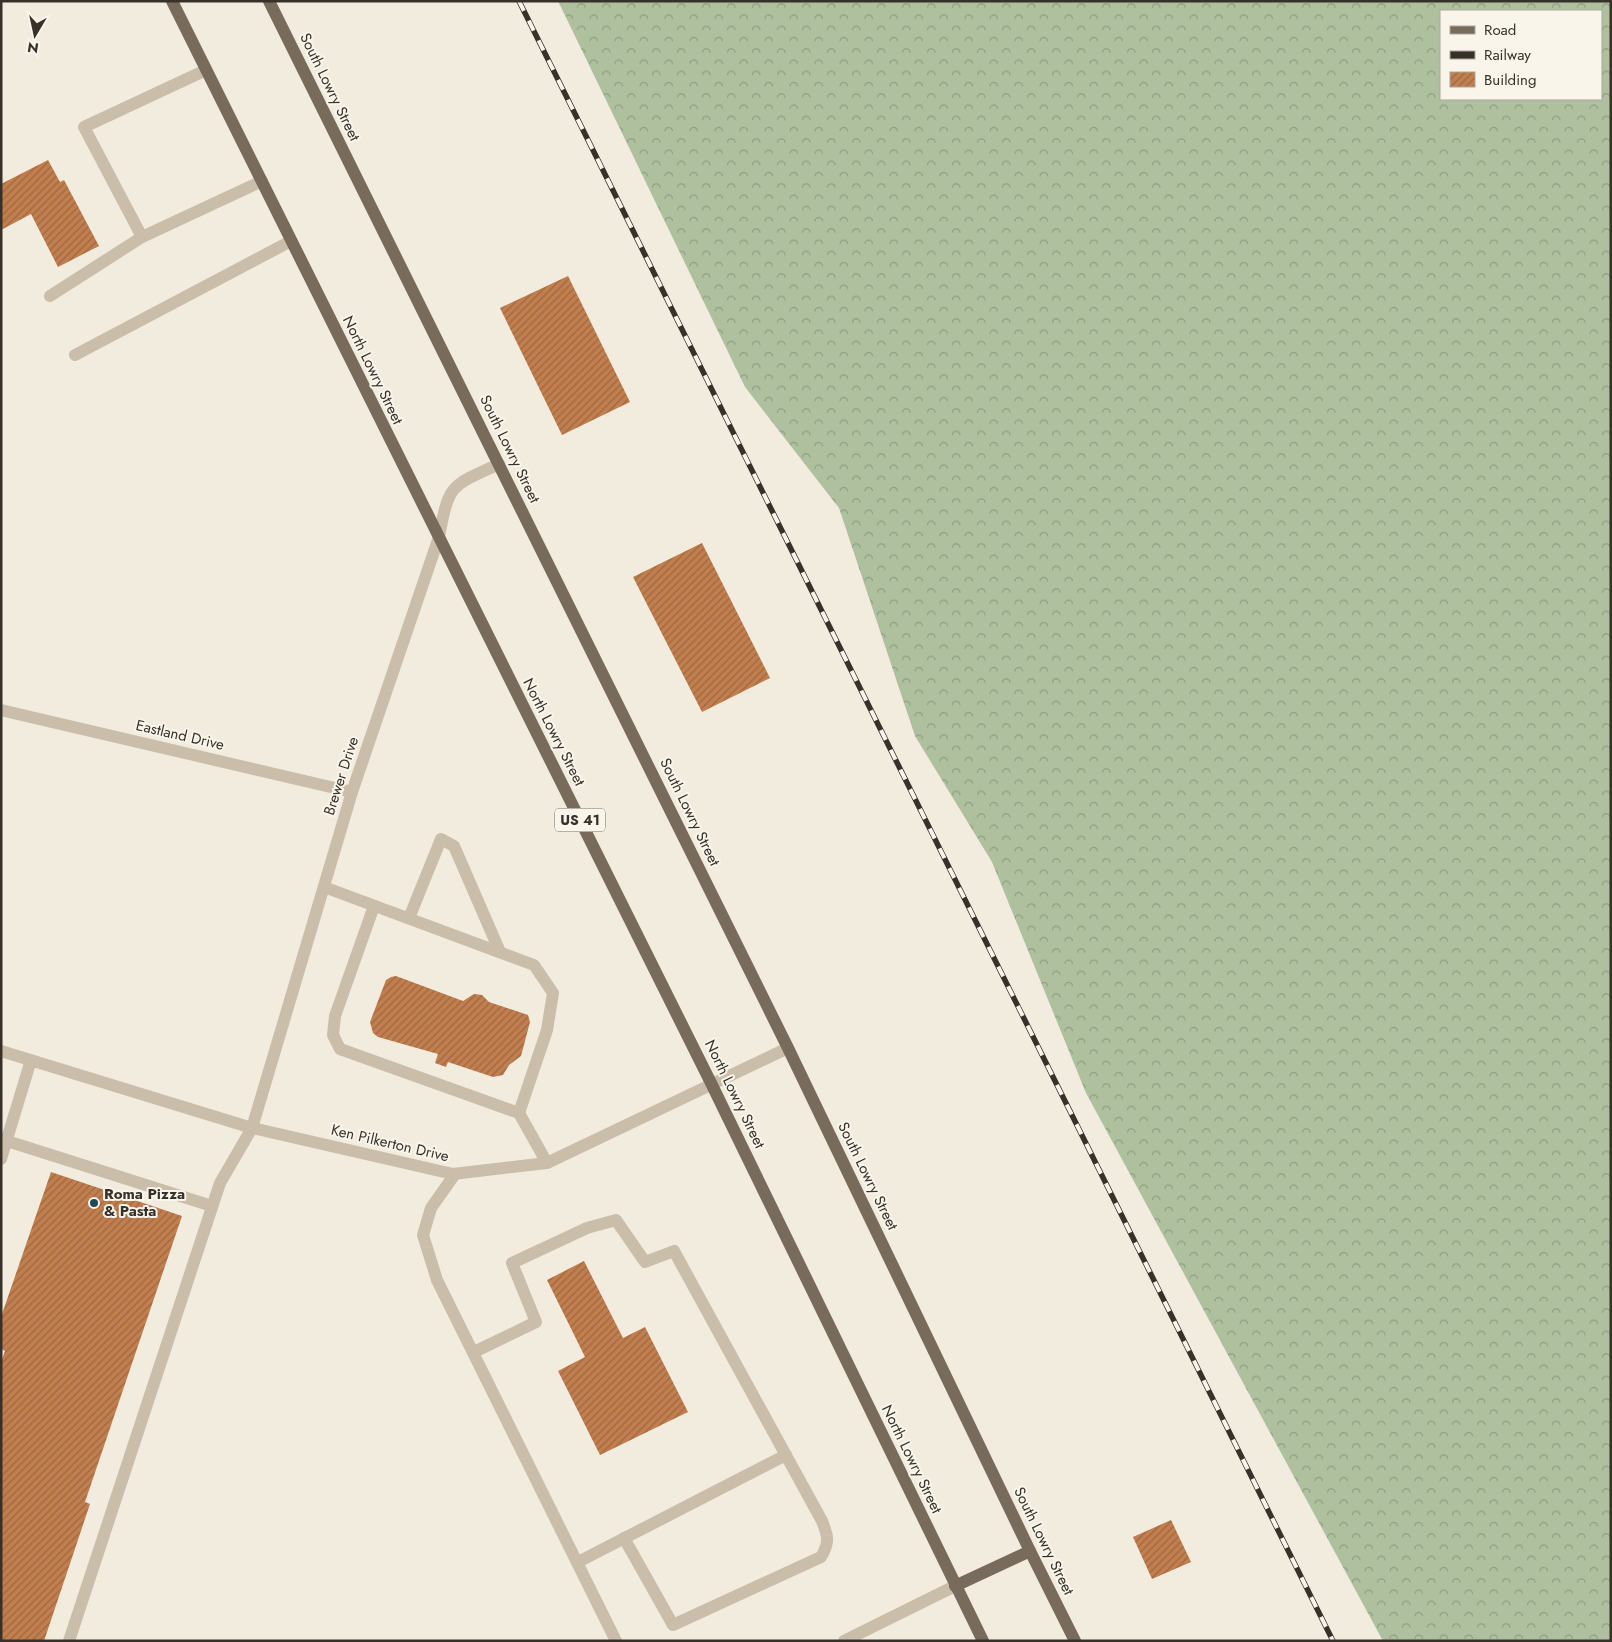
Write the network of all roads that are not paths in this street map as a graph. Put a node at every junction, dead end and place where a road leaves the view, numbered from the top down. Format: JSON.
{"nodes":[{"id":1,"x":172,"y":1,"type":"edge"},
{"id":2,"x":269,"y":1,"type":"edge"},
{"id":3,"x":206,"y":70,"type":"junction"},
{"id":4,"x":262,"y":181,"type":"junction"},
{"id":5,"x":142,"y":238,"type":"junction"},
{"id":6,"x":291,"y":241,"type":"junction"},
{"id":7,"x":50,"y":296,"type":"dead end"},
{"id":8,"x":75,"y":355,"type":"dead end"},
{"id":9,"x":499,"y":464,"type":"junction"},
{"id":10,"x":439,"y":537,"type":"junction"},
{"id":11,"x":1,"y":710,"type":"edge"},
{"id":12,"x":352,"y":792,"type":"junction"},
{"id":13,"x":324,"y":887,"type":"junction"},
{"id":14,"x":374,"y":906,"type":"junction"},
{"id":15,"x":409,"y":918,"type":"junction"},
{"id":16,"x":500,"y":952,"type":"junction"},
{"id":17,"x":788,"y":1048,"type":"junction"},
{"id":18,"x":1,"y":1051,"type":"edge"},
{"id":19,"x":31,"y":1060,"type":"junction"},
{"id":20,"x":712,"y":1085,"type":"junction"},
{"id":21,"x":519,"y":1113,"type":"junction"},
{"id":22,"x":252,"y":1128,"type":"junction"},
{"id":23,"x":7,"y":1141,"type":"junction"},
{"id":24,"x":1,"y":1159,"type":"edge"},
{"id":25,"x":547,"y":1163,"type":"junction"},
{"id":26,"x":456,"y":1174,"type":"junction"},
{"id":27,"x":212,"y":1206,"type":"junction"},
{"id":28,"x":474,"y":1352,"type":"junction"},
{"id":29,"x":786,"y":1455,"type":"junction"},
{"id":30,"x":624,"y":1538,"type":"junction"},
{"id":31,"x":1030,"y":1551,"type":"junction"},
{"id":32,"x":578,"y":1562,"type":"junction"},
{"id":33,"x":955,"y":1586,"type":"junction"},
{"id":34,"x":69,"y":1641,"type":"edge"},
{"id":35,"x":616,"y":1641,"type":"edge"},
{"id":36,"x":844,"y":1641,"type":"edge"},
{"id":37,"x":983,"y":1641,"type":"edge"},
{"id":38,"x":1076,"y":1641,"type":"edge"}],
"edges":[{"from":1,"to":3,"type":"main road","name":"North Lowry Street","number":"US 41"},
{"from":2,"to":9,"type":"main road","name":"South Lowry Street"},
{"from":3,"to":4,"type":"main road","name":"North Lowry Street","number":"US 41"},
{"from":3,"to":5,"type":"street"},
{"from":4,"to":5,"type":"street"},
{"from":4,"to":6,"type":"main road","name":"North Lowry Street","number":"US 41"},
{"from":5,"to":7,"type":"street"},
{"from":6,"to":8,"type":"street"},
{"from":6,"to":10,"type":"main road","name":"North Lowry Street","number":"US 41"},
{"from":9,"to":10,"type":"street","name":"Brewer Drive"},
{"from":9,"to":17,"type":"main road","name":"South Lowry Street"},
{"from":10,"to":12,"type":"street","name":"Brewer Drive"},
{"from":10,"to":20,"type":"main road","name":"North Lowry Street","number":"US 41"},
{"from":11,"to":12,"type":"street","name":"Eastland Drive"},
{"from":12,"to":13,"type":"street","name":"Brewer Drive"},
{"from":13,"to":14,"type":"street"},
{"from":13,"to":22,"type":"street","name":"Brewer Drive"},
{"from":14,"to":15,"type":"street"},
{"from":14,"to":21,"type":"street"},
{"from":15,"to":16,"type":"street"},
{"from":15,"to":16,"type":"street"},
{"from":16,"to":21,"type":"street"},
{"from":17,"to":20,"type":"street","name":"Ken Pilkerton Drive"},
{"from":17,"to":31,"type":"main road","name":"South Lowry Street"},
{"from":18,"to":19,"type":"street","name":"Ken Pilkerton Drive"},
{"from":19,"to":22,"type":"street","name":"Ken Pilkerton Drive"},
{"from":19,"to":23,"type":"street"},
{"from":20,"to":25,"type":"street","name":"Ken Pilkerton Drive"},
{"from":20,"to":33,"type":"main road","name":"North Lowry Street","number":"US 41"},
{"from":21,"to":25,"type":"street"},
{"from":22,"to":26,"type":"street","name":"Ken Pilkerton Drive"},
{"from":22,"to":27,"type":"street","name":"Brewer Drive"},
{"from":23,"to":24,"type":"street"},
{"from":23,"to":27,"type":"street"},
{"from":25,"to":26,"type":"street","name":"Ken Pilkerton Drive"},
{"from":26,"to":28,"type":"street"},
{"from":27,"to":34,"type":"street","name":"Brewer Drive"},
{"from":28,"to":29,"type":"street"},
{"from":28,"to":32,"type":"street"},
{"from":29,"to":30,"type":"street"},
{"from":29,"to":30,"type":"street"},
{"from":30,"to":32,"type":"street"},
{"from":31,"to":33,"type":"main road"},
{"from":31,"to":38,"type":"main road","name":"South Lowry Street"},
{"from":32,"to":35,"type":"street"},
{"from":33,"to":36,"type":"street"},
{"from":33,"to":37,"type":"main road","name":"North Lowry Street","number":"US 41"}]}
